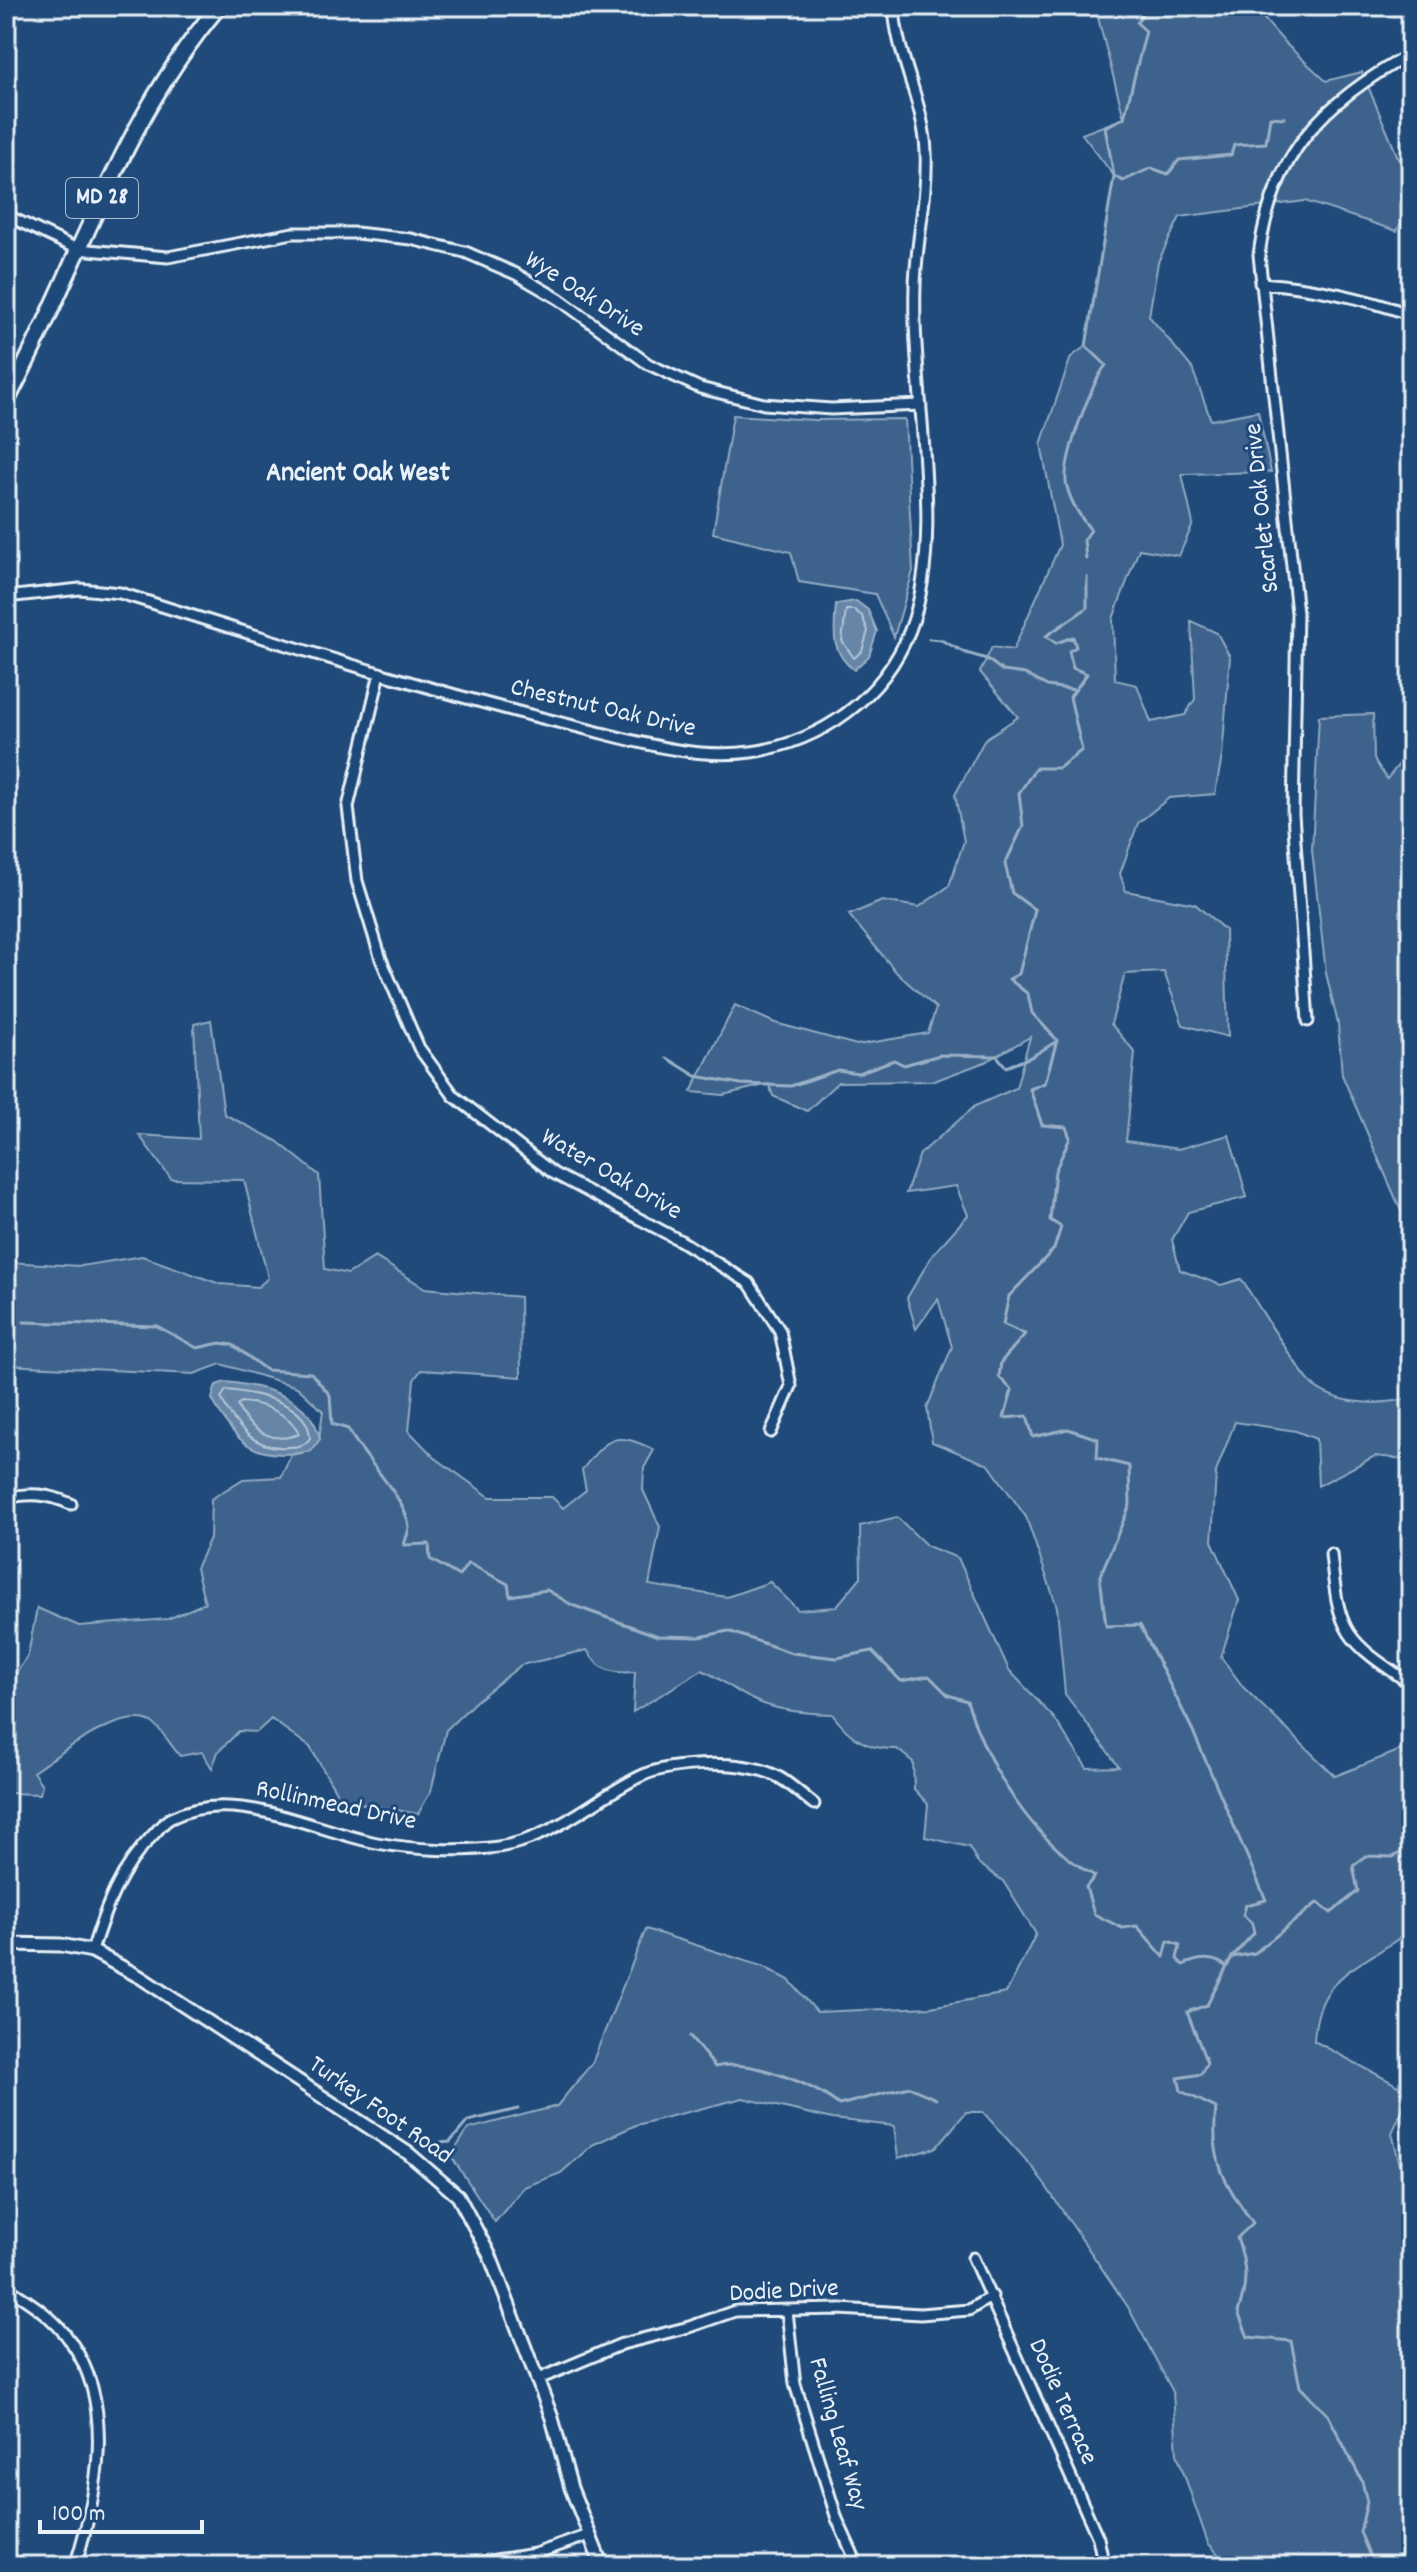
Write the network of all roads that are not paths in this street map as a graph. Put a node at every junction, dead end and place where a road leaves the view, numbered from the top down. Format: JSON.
{"nodes":[{"id":1,"x":219,"y":6,"type":"edge"},
{"id":2,"x":894,"y":6,"type":"edge"},
{"id":3,"x":1411,"y":54,"type":"edge"},
{"id":4,"x":6,"y":215,"type":"edge"},
{"id":5,"x":77,"y":249,"type":"junction"},
{"id":6,"x":1260,"y":283,"type":"junction"},
{"id":7,"x":1411,"y":315,"type":"edge"},
{"id":8,"x":6,"y":402,"type":"edge"},
{"id":9,"x":921,"y":405,"type":"junction"},
{"id":10,"x":6,"y":597,"type":"edge"},
{"id":11,"x":380,"y":673,"type":"junction"},
{"id":12,"x":1308,"y":1021,"type":"dead end"},
{"id":13,"x":771,"y":1432,"type":"dead end"},
{"id":14,"x":6,"y":1498,"type":"edge"},
{"id":15,"x":71,"y":1504,"type":"dead end"},
{"id":16,"x":1331,"y":1554,"type":"dead end"},
{"id":17,"x":1411,"y":1684,"type":"edge"},
{"id":18,"x":814,"y":1804,"type":"dead end"},
{"id":19,"x":6,"y":1944,"type":"edge"},
{"id":20,"x":92,"y":1951,"type":"junction"},
{"id":21,"x":973,"y":2258,"type":"dead end"},
{"id":22,"x":6,"y":2287,"type":"edge"},
{"id":23,"x":992,"y":2296,"type":"junction"},
{"id":24,"x":787,"y":2311,"type":"junction"},
{"id":25,"x":536,"y":2380,"type":"junction"},
{"id":26,"x":589,"y":2535,"type":"junction"},
{"id":27,"x":75,"y":2566,"type":"edge"},
{"id":28,"x":456,"y":2566,"type":"edge"},
{"id":29,"x":602,"y":2566,"type":"edge"},
{"id":30,"x":858,"y":2566,"type":"edge"},
{"id":31,"x":1104,"y":2566,"type":"edge"}],
"edges":[{"from":1,"to":5,"type":"main road","number":"MD 28"},
{"from":2,"to":9,"type":"street","name":"Chestnut Oak Drive"},
{"from":3,"to":6,"type":"street","name":"Scarlet Oak Drive"},
{"from":4,"to":5,"type":"street"},
{"from":5,"to":8,"type":"main road","number":"MD 28"},
{"from":5,"to":9,"type":"street","name":"Wye Oak Drive"},
{"from":6,"to":7,"type":"street"},
{"from":6,"to":12,"type":"street","name":"Scarlet Oak Drive"},
{"from":9,"to":11,"type":"street","name":"Chestnut Oak Drive"},
{"from":10,"to":11,"type":"street","name":"Chestnut Oak Drive"},
{"from":11,"to":13,"type":"street","name":"Water Oak Drive"},
{"from":14,"to":15,"type":"street"},
{"from":16,"to":17,"type":"street"},
{"from":18,"to":20,"type":"street","name":"Rollinmead Drive"},
{"from":19,"to":20,"type":"street","name":"Turkey Foot Road"},
{"from":20,"to":25,"type":"street","name":"Turkey Foot Road"},
{"from":21,"to":23,"type":"street","name":"Dodie Terrace"},
{"from":22,"to":27,"type":"street"},
{"from":23,"to":24,"type":"street","name":"Dodie Drive"},
{"from":23,"to":31,"type":"street","name":"Dodie Terrace"},
{"from":24,"to":25,"type":"street","name":"Dodie Drive"},
{"from":24,"to":30,"type":"street","name":"Falling Leaf Way"},
{"from":25,"to":26,"type":"street","name":"Turkey Foot Road"},
{"from":26,"to":28,"type":"street"},
{"from":26,"to":29,"type":"street","name":"Turkey Foot Road"}]}
